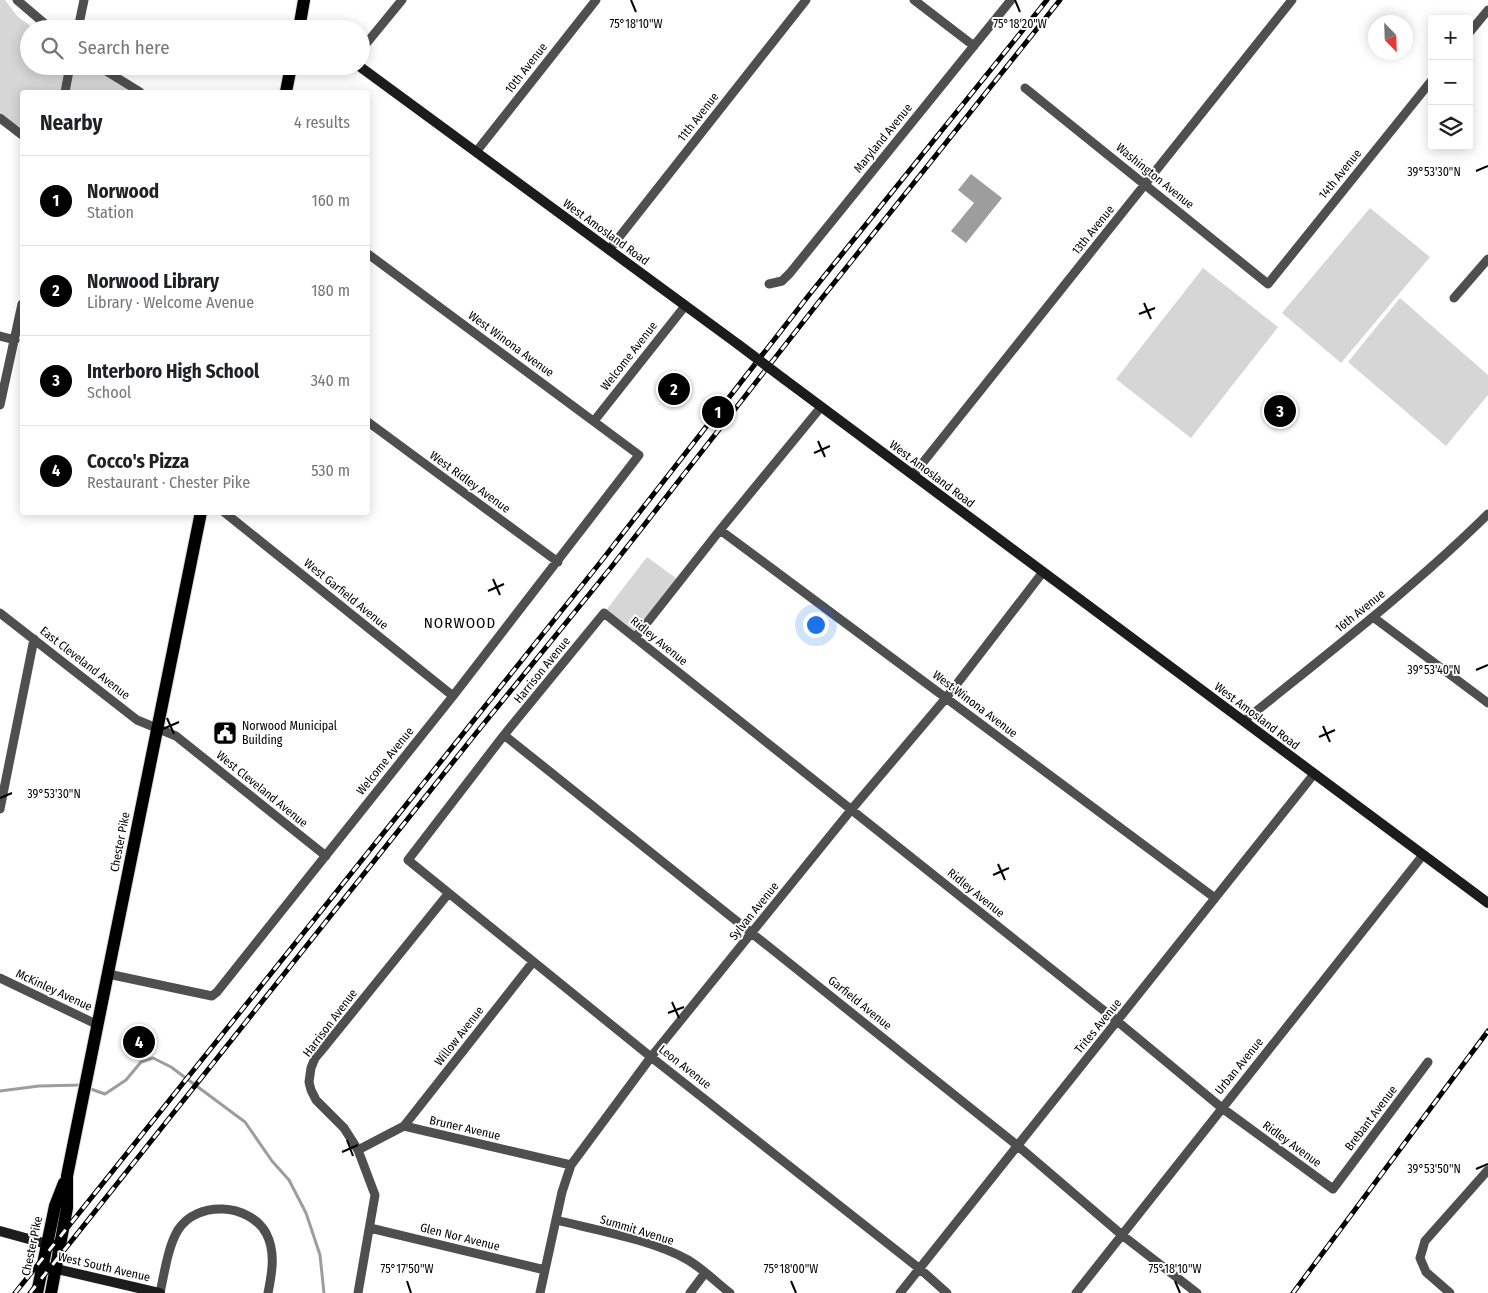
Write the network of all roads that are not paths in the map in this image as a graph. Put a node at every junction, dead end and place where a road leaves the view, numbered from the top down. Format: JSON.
{"nodes":[{"id":1,"x":17,"y":0,"type":"edge"},
{"id":2,"x":84,"y":0,"type":"edge"},
{"id":3,"x":304,"y":0,"type":"edge"},
{"id":4,"x":402,"y":0,"type":"edge"},
{"id":5,"x":596,"y":0,"type":"edge"},
{"id":6,"x":806,"y":0,"type":"edge"},
{"id":7,"x":914,"y":0,"type":"edge"},
{"id":8,"x":1011,"y":0,"type":"edge"},
{"id":9,"x":1292,"y":0,"type":"edge"},
{"id":10,"x":1488,"y":10,"type":"edge"},
{"id":11,"x":40,"y":20,"type":"edge"},
{"id":12,"x":80,"y":20,"type":"edge"},
{"id":13,"x":303,"y":20,"type":"edge"},
{"id":14,"x":1473,"y":28,"type":"edge"},
{"id":15,"x":370,"y":39,"type":"edge"},
{"id":16,"x":974,"y":46,"type":"junction"},
{"id":17,"x":370,"y":74,"type":"edge"},
{"id":18,"x":68,"y":75,"type":"edge"},
{"id":19,"x":113,"y":75,"type":"edge"},
{"id":20,"x":289,"y":75,"type":"edge"},
{"id":21,"x":1428,"y":85,"type":"edge"},
{"id":22,"x":1025,"y":88,"type":"dead end"},
{"id":23,"x":65,"y":90,"type":"edge"},
{"id":24,"x":137,"y":90,"type":"edge"},
{"id":25,"x":286,"y":90,"type":"edge"},
{"id":26,"x":0,"y":118,"type":"edge"},
{"id":27,"x":20,"y":133,"type":"edge"},
{"id":28,"x":476,"y":152,"type":"junction"},
{"id":29,"x":1145,"y":184,"type":"junction"},
{"id":30,"x":609,"y":250,"type":"junction"},
{"id":31,"x":370,"y":255,"type":"edge"},
{"id":32,"x":1488,"y":260,"type":"edge"},
{"id":33,"x":769,"y":284,"type":"dead end"},
{"id":34,"x":1268,"y":284,"type":"joint"},
{"id":35,"x":1454,"y":298,"type":"dead end"},
{"id":36,"x":685,"y":306,"type":"junction"},
{"id":37,"x":20,"y":314,"type":"edge"},
{"id":38,"x":0,"y":336,"type":"edge"},
{"id":39,"x":15,"y":340,"type":"junction"},
{"id":40,"x":3,"y":376,"type":"edge"},
{"id":41,"x":0,"y":405,"type":"edge"},
{"id":42,"x":821,"y":407,"type":"junction"},
{"id":43,"x":594,"y":421,"type":"junction"},
{"id":44,"x":370,"y":423,"type":"edge"},
{"id":45,"x":639,"y":455,"type":"joint"},
{"id":46,"x":913,"y":475,"type":"junction"},
{"id":47,"x":1488,"y":514,"type":"edge"},
{"id":48,"x":200,"y":515,"type":"edge"},
{"id":49,"x":228,"y":515,"type":"edge"},
{"id":50,"x":720,"y":530,"type":"junction"},
{"id":51,"x":558,"y":562,"type":"junction"},
{"id":52,"x":1043,"y":572,"type":"junction"},
{"id":53,"x":0,"y":613,"type":"edge"},
{"id":54,"x":604,"y":613,"type":"joint"},
{"id":55,"x":1373,"y":617,"type":"junction"},
{"id":56,"x":635,"y":638,"type":"junction"},
{"id":57,"x":34,"y":639,"type":"junction"},
{"id":58,"x":453,"y":696,"type":"junction"},
{"id":59,"x":946,"y":698,"type":"junction"},
{"id":60,"x":1488,"y":703,"type":"edge"},
{"id":61,"x":1244,"y":721,"type":"junction"},
{"id":62,"x":157,"y":728,"type":"junction"},
{"id":63,"x":504,"y":735,"type":"junction"},
{"id":64,"x":1314,"y":774,"type":"junction"},
{"id":65,"x":0,"y":809,"type":"edge"},
{"id":66,"x":852,"y":810,"type":"junction"},
{"id":67,"x":1423,"y":855,"type":"junction"},
{"id":68,"x":326,"y":856,"type":"junction"},
{"id":69,"x":408,"y":860,"type":"joint"},
{"id":70,"x":448,"y":894,"type":"junction"},
{"id":71,"x":1215,"y":898,"type":"junction"},
{"id":72,"x":1488,"y":903,"type":"edge"},
{"id":73,"x":752,"y":934,"type":"junction"},
{"id":74,"x":533,"y":962,"type":"junction"},
{"id":75,"x":108,"y":974,"type":"junction"},
{"id":76,"x":0,"y":978,"type":"edge"},
{"id":77,"x":1117,"y":1021,"type":"junction"},
{"id":78,"x":98,"y":1025,"type":"junction"},
{"id":79,"x":651,"y":1057,"type":"junction"},
{"id":80,"x":1428,"y":1062,"type":"dead end"},
{"id":81,"x":1222,"y":1108,"type":"junction"},
{"id":82,"x":404,"y":1126,"type":"junction"},
{"id":83,"x":1018,"y":1146,"type":"junction"},
{"id":84,"x":358,"y":1150,"type":"junction"},
{"id":85,"x":572,"y":1165,"type":"junction"},
{"id":86,"x":1487,"y":1173,"type":"edge"},
{"id":87,"x":67,"y":1176,"type":"junction"},
{"id":88,"x":1333,"y":1190,"type":"joint"},
{"id":89,"x":556,"y":1220,"type":"junction"},
{"id":90,"x":370,"y":1228,"type":"junction"},
{"id":91,"x":0,"y":1231,"type":"edge"},
{"id":92,"x":1122,"y":1235,"type":"junction"},
{"id":93,"x":47,"y":1244,"type":"junction"},
{"id":94,"x":60,"y":1248,"type":"junction"},
{"id":95,"x":42,"y":1266,"type":"junction"},
{"id":96,"x":55,"y":1269,"type":"junction"},
{"id":97,"x":920,"y":1269,"type":"junction"},
{"id":98,"x":545,"y":1270,"type":"junction"},
{"id":99,"x":705,"y":1273,"type":"junction"},
{"id":100,"x":37,"y":1293,"type":"edge"},
{"id":101,"x":50,"y":1293,"type":"edge"},
{"id":102,"x":160,"y":1293,"type":"edge"},
{"id":103,"x":268,"y":1293,"type":"edge"},
{"id":104,"x":358,"y":1293,"type":"edge"},
{"id":105,"x":540,"y":1293,"type":"edge"},
{"id":106,"x":690,"y":1293,"type":"edge"},
{"id":107,"x":730,"y":1293,"type":"edge"},
{"id":108,"x":900,"y":1293,"type":"edge"},
{"id":109,"x":947,"y":1293,"type":"edge"},
{"id":110,"x":1076,"y":1293,"type":"edge"},
{"id":111,"x":1197,"y":1293,"type":"edge"},
{"id":112,"x":1450,"y":1293,"type":"edge"}],
"edges":[{"from":1,"to":11,"type":"street"},
{"from":2,"to":12,"type":"street"},
{"from":3,"to":13,"type":"main road"},
{"from":4,"to":15,"type":"street"},
{"from":5,"to":28,"type":"street","name":"10th Avenue"},
{"from":6,"to":30,"type":"street","name":"11th Avenue"},
{"from":7,"to":16,"type":"street"},
{"from":8,"to":16,"type":"street","name":"Maryland Avenue"},
{"from":9,"to":29,"type":"street","name":"13th Avenue"},
{"from":10,"to":14,"type":"street"},
{"from":16,"to":33,"type":"street","name":"Maryland Avenue"},
{"from":17,"to":28,"type":"street","name":"West Amosland Road"},
{"from":18,"to":23,"type":"street"},
{"from":19,"to":24,"type":"street"},
{"from":20,"to":25,"type":"main road"},
{"from":21,"to":34,"type":"street","name":"14th Avenue"},
{"from":22,"to":29,"type":"street","name":"Washington Avenue"},
{"from":26,"to":27,"type":"street"},
{"from":28,"to":30,"type":"street","name":"West Amosland Road"},
{"from":29,"to":34,"type":"street","name":"Washington Avenue"},
{"from":29,"to":46,"type":"street","name":"13th Avenue"},
{"from":30,"to":36,"type":"street","name":"West Amosland Road"},
{"from":31,"to":43,"type":"street","name":"West Winona Avenue"},
{"from":32,"to":35,"type":"street"},
{"from":36,"to":42,"type":"street","name":"West Amosland Road","bridge":true},
{"from":36,"to":43,"type":"street","name":"Welcome Avenue"},
{"from":37,"to":39,"type":"street"},
{"from":38,"to":39,"type":"street"},
{"from":39,"to":40,"type":"street"},
{"from":40,"to":41,"type":"street"},
{"from":42,"to":46,"type":"street","name":"West Amosland Road"},
{"from":42,"to":50,"type":"street"},
{"from":43,"to":45,"type":"street","name":"West Winona Avenue"},
{"from":44,"to":51,"type":"street","name":"West Ridley Avenue"},
{"from":45,"to":51,"type":"street","name":"Welcome Avenue"},
{"from":46,"to":52,"type":"street","name":"West Amosland Road"},
{"from":47,"to":55,"type":"street","name":"16th Avenue"},
{"from":48,"to":62,"type":"main road","name":"Chester Pike"},
{"from":49,"to":58,"type":"street","name":"West Garfield Avenue"},
{"from":50,"to":56,"type":"street"},
{"from":50,"to":59,"type":"street","name":"West Winona Avenue"},
{"from":51,"to":58,"type":"street","name":"Welcome Avenue"},
{"from":52,"to":59,"type":"street","name":"Sylvan Avenue"},
{"from":52,"to":61,"type":"street","name":"West Amosland Road"},
{"from":53,"to":57,"type":"street","name":"East Cleveland Avenue"},
{"from":54,"to":56,"type":"street","name":"Ridley Avenue"},
{"from":54,"to":63,"type":"street","name":"Harrison Avenue"},
{"from":55,"to":60,"type":"street"},
{"from":55,"to":61,"type":"street","name":"16th Avenue"},
{"from":56,"to":66,"type":"street","name":"Ridley Avenue"},
{"from":57,"to":62,"type":"street","name":"East Cleveland Avenue"},
{"from":57,"to":65,"type":"street"},
{"from":58,"to":68,"type":"street","name":"Welcome Avenue"},
{"from":59,"to":66,"type":"street","name":"Sylvan Avenue"},
{"from":59,"to":71,"type":"street","name":"West Winona Avenue"},
{"from":61,"to":64,"type":"street","name":"West Amosland Road"},
{"from":62,"to":68,"type":"street","name":"West Cleveland Avenue"},
{"from":62,"to":75,"type":"main road","name":"Chester Pike"},
{"from":63,"to":69,"type":"street","name":"Harrison Avenue"},
{"from":63,"to":73,"type":"street","name":"Garfield Avenue"},
{"from":64,"to":67,"type":"street","name":"West Amosland Road"},
{"from":64,"to":71,"type":"street","name":"Trites Avenue"},
{"from":66,"to":73,"type":"street","name":"Sylvan Avenue"},
{"from":66,"to":77,"type":"street","name":"Ridley Avenue"},
{"from":67,"to":72,"type":"street","name":"West Amosland Road"},
{"from":67,"to":81,"type":"street","name":"Urban Avenue"},
{"from":68,"to":75,"type":"street","name":"Welcome Avenue"},
{"from":69,"to":70,"type":"street","name":"Leon Avenue"},
{"from":70,"to":74,"type":"street","name":"Leon Avenue"},
{"from":70,"to":84,"type":"street","name":"Harrison Avenue"},
{"from":71,"to":77,"type":"street","name":"Trites Avenue"},
{"from":73,"to":79,"type":"street","name":"Sylvan Avenue"},
{"from":73,"to":83,"type":"street","name":"Garfield Avenue"},
{"from":74,"to":79,"type":"street","name":"Leon Avenue"},
{"from":74,"to":82,"type":"street","name":"Willow Avenue"},
{"from":75,"to":78,"type":"main road","name":"Chester Pike"},
{"from":76,"to":78,"type":"street","name":"McKinley Avenue"},
{"from":77,"to":81,"type":"street","name":"Ridley Avenue"},
{"from":77,"to":83,"type":"street","name":"Trites Avenue"},
{"from":78,"to":87,"type":"main road","name":"Chester Pike"},
{"from":79,"to":85,"type":"street","name":"Sylvan Avenue"},
{"from":79,"to":97,"type":"street","name":"Leon Avenue"},
{"from":80,"to":88,"type":"street","name":"Brebant Avenue"},
{"from":81,"to":88,"type":"street","name":"Ridley Avenue"},
{"from":81,"to":92,"type":"street","name":"Urban Avenue"},
{"from":82,"to":84,"type":"street"},
{"from":82,"to":85,"type":"street","name":"Bruner Avenue"},
{"from":83,"to":92,"type":"street","name":"Garfield Avenue"},
{"from":83,"to":97,"type":"street","name":"Trites Avenue"},
{"from":84,"to":90,"type":"street","name":"Harrison Avenue"},
{"from":85,"to":89,"type":"street","name":"Sylvan Avenue"},
{"from":86,"to":112,"type":"street"},
{"from":87,"to":93,"type":"main road","name":"Chester Pike"},
{"from":87,"to":94,"type":"main road","name":"Chester Pike"},
{"from":89,"to":98,"type":"street","name":"Sylvan Avenue"},
{"from":89,"to":99,"type":"street","name":"Summit Avenue"},
{"from":90,"to":98,"type":"street","name":"Glen Nor Avenue"},
{"from":90,"to":104,"type":"street","name":"Harrison Avenue"},
{"from":91,"to":93,"type":"street"},
{"from":92,"to":110,"type":"street","name":"Urban Avenue"},
{"from":92,"to":111,"type":"street","name":"Garfield Avenue"},
{"from":93,"to":94,"type":"street"},
{"from":93,"to":95,"type":"main road","name":"Chester Pike"},
{"from":93,"to":96,"type":"street"},
{"from":94,"to":96,"type":"main road","name":"Chester Pike"},
{"from":95,"to":96,"type":"street","name":"West South Avenue"},
{"from":95,"to":100,"type":"main road","name":"Chester Pike"},
{"from":96,"to":101,"type":"main road","name":"Chester Pike"},
{"from":96,"to":102,"type":"street","name":"West South Avenue"},
{"from":97,"to":108,"type":"street","name":"Trites Avenue"},
{"from":97,"to":109,"type":"street","name":"Leon Avenue"},
{"from":98,"to":105,"type":"street","name":"Sylvan Avenue"},
{"from":99,"to":106,"type":"street"},
{"from":99,"to":107,"type":"street","name":"Summit Avenue"},
{"from":102,"to":103,"type":"street"}]}
